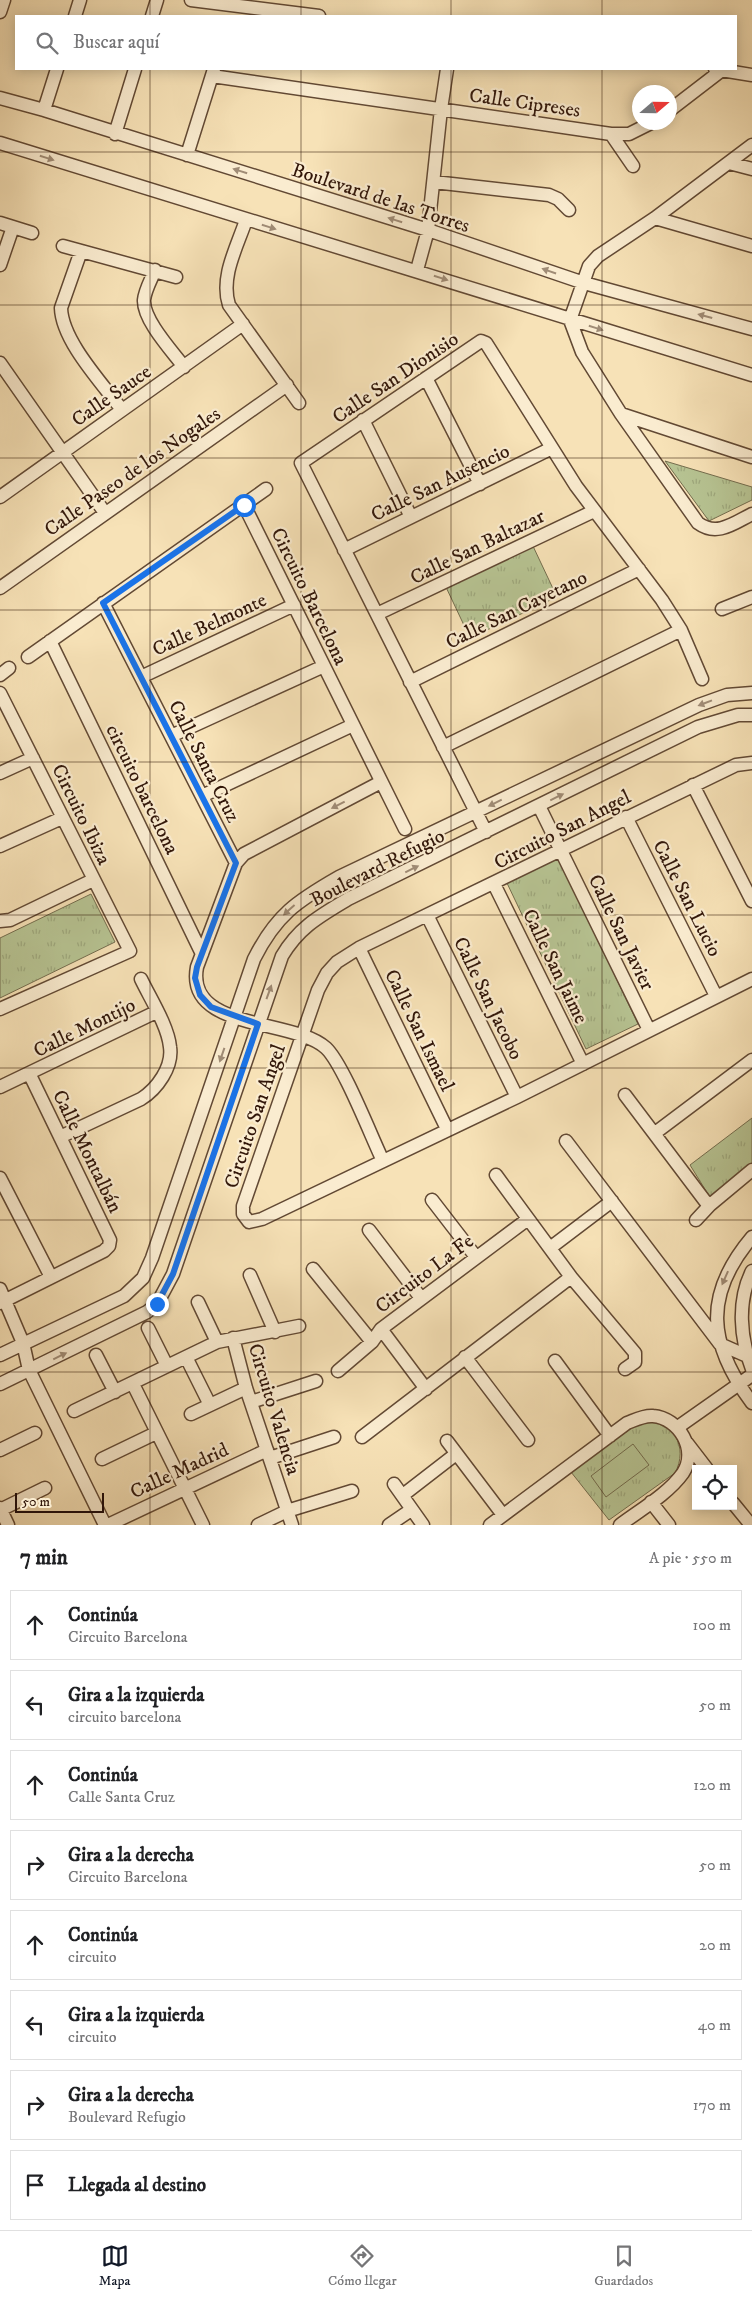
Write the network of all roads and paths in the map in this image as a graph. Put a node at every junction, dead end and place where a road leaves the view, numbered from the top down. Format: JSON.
{"nodes":[{"id":1,"x":4,"y":0,"type":"edge"},
{"id":2,"x":80,"y":0,"type":"edge"},
{"id":3,"x":157,"y":0,"type":"edge"},
{"id":4,"x":191,"y":0,"type":"edge"},
{"id":5,"x":233,"y":11,"type":"edge"},
{"id":6,"x":0,"y":12,"type":"edge"},
{"id":7,"x":75,"y":15,"type":"edge"},
{"id":8,"x":152,"y":15,"type":"edge"},
{"id":9,"x":302,"y":15,"type":"edge"},
{"id":10,"x":57,"y":70,"type":"edge"},
{"id":11,"x":136,"y":70,"type":"edge"},
{"id":12,"x":448,"y":70,"type":"edge"},
{"id":13,"x":716,"y":70,"type":"edge"},
{"id":14,"x":723,"y":70,"type":"edge"},
{"id":15,"x":213,"y":72,"type":"edge"},
{"id":16,"x":752,"y":75,"type":"edge"},
{"id":17,"x":0,"y":98,"type":"edge"},
{"id":18,"x":677,"y":104,"type":"edge"},
{"id":19,"x":441,"y":109,"type":"junction"},
{"id":20,"x":44,"y":110,"type":"junction"},
{"id":21,"x":637,"y":130,"type":"edge"},
{"id":22,"x":115,"y":134,"type":"junction"},
{"id":23,"x":612,"y":134,"type":"junction"},
{"id":24,"x":0,"y":143,"type":"edge"},
{"id":25,"x":752,"y":145,"type":"edge"},
{"id":26,"x":187,"y":155,"type":"junction"},
{"id":27,"x":729,"y":163,"type":"junction"},
{"id":28,"x":633,"y":166,"type":"dead end"},
{"id":29,"x":752,"y":169,"type":"edge"},
{"id":30,"x":434,"y":182,"type":"junction"},
{"id":31,"x":569,"y":210,"type":"dead end"},
{"id":32,"x":655,"y":218,"type":"junction"},
{"id":33,"x":246,"y":220,"type":"junction"},
{"id":34,"x":0,"y":223,"type":"edge"},
{"id":35,"x":13,"y":228,"type":"junction"},
{"id":36,"x":428,"y":230,"type":"junction"},
{"id":37,"x":32,"y":233,"type":"dead end"},
{"id":38,"x":63,"y":246,"type":"dead end"},
{"id":39,"x":752,"y":246,"type":"edge"},
{"id":40,"x":81,"y":251,"type":"junction"},
{"id":41,"x":0,"y":265,"type":"edge"},
{"id":42,"x":154,"y":270,"type":"junction"},
{"id":43,"x":417,"y":270,"type":"junction"},
{"id":44,"x":176,"y":277,"type":"dead end"},
{"id":45,"x":584,"y":283,"type":"junction"},
{"id":46,"x":570,"y":320,"type":"junction"},
{"id":47,"x":243,"y":324,"type":"junction"},
{"id":48,"x":752,"y":329,"type":"edge"},
{"id":49,"x":0,"y":363,"type":"edge"},
{"id":50,"x":184,"y":367,"type":"junction"},
{"id":51,"x":752,"y":375,"type":"edge"},
{"id":52,"x":426,"y":378,"type":"junction"},
{"id":53,"x":287,"y":385,"type":"junction"},
{"id":54,"x":299,"y":402,"type":"dead end"},
{"id":55,"x":122,"y":410,"type":"junction"},
{"id":56,"x":621,"y":414,"type":"junction"},
{"id":57,"x":363,"y":420,"type":"junction"},
{"id":58,"x":552,"y":448,"type":"junction"},
{"id":59,"x":63,"y":452,"type":"junction"},
{"id":60,"x":752,"y":457,"type":"edge"},
{"id":61,"x":480,"y":484,"type":"junction"},
{"id":62,"x":266,"y":488,"type":"dead end"},
{"id":63,"x":1,"y":496,"type":"edge"},
{"id":64,"x":244,"y":505,"type":"junction"},
{"id":65,"x":594,"y":511,"type":"junction"},
{"id":66,"x":105,"y":513,"type":"junction"},
{"id":67,"x":752,"y":514,"type":"edge"},
{"id":68,"x":411,"y":517,"type":"junction"},
{"id":69,"x":344,"y":550,"type":"junction"},
{"id":70,"x":639,"y":569,"type":"junction"},
{"id":71,"x":0,"y":588,"type":"edge"},
{"id":72,"x":751,"y":600,"type":"edge"},
{"id":73,"x":103,"y":603,"type":"junction"},
{"id":74,"x":294,"y":605,"type":"junction"},
{"id":75,"x":722,"y":609,"type":"dead end"},
{"id":76,"x":377,"y":614,"type":"junction"},
{"id":77,"x":681,"y":630,"type":"junction"},
{"id":78,"x":50,"y":641,"type":"junction"},
{"id":79,"x":28,"y":657,"type":"dead end"},
{"id":80,"x":324,"y":666,"type":"junction"},
{"id":81,"x":141,"y":677,"type":"junction"},
{"id":82,"x":702,"y":679,"type":"dead end"},
{"id":83,"x":410,"y":682,"type":"junction"},
{"id":84,"x":0,"y":693,"type":"edge"},
{"id":85,"x":747,"y":693,"type":"edge"},
{"id":86,"x":738,"y":715,"type":"junction"},
{"id":87,"x":752,"y":715,"type":"edge"},
{"id":88,"x":353,"y":724,"type":"junction"},
{"id":89,"x":171,"y":736,"type":"junction"},
{"id":90,"x":443,"y":747,"type":"junction"},
{"id":91,"x":33,"y":758,"type":"junction"},
{"id":92,"x":752,"y":763,"type":"edge"},
{"id":93,"x":0,"y":773,"type":"edge"},
{"id":94,"x":381,"y":782,"type":"junction"},
{"id":95,"x":693,"y":785,"type":"junction"},
{"id":96,"x":202,"y":796,"type":"junction"},
{"id":97,"x":538,"y":806,"type":"junction"},
{"id":98,"x":476,"y":813,"type":"junction"},
{"id":99,"x":626,"y":817,"type":"junction"},
{"id":100,"x":62,"y":818,"type":"junction"},
{"id":101,"x":404,"y":829,"type":"dead end"},
{"id":102,"x":486,"y":832,"type":"junction"},
{"id":103,"x":0,"y":846,"type":"edge"},
{"id":104,"x":561,"y":850,"type":"junction"},
{"id":105,"x":236,"y":863,"type":"junction"},
{"id":106,"x":93,"y":880,"type":"junction"},
{"id":107,"x":494,"y":884,"type":"junction"},
{"id":108,"x":752,"y":901,"type":"edge"},
{"id":109,"x":427,"y":916,"type":"junction"},
{"id":110,"x":0,"y":921,"type":"edge"},
{"id":111,"x":359,"y":948,"type":"junction"},
{"id":112,"x":202,"y":954,"type":"junction"},
{"id":113,"x":141,"y":979,"type":"dead end"},
{"id":114,"x":752,"y":979,"type":"edge"},
{"id":115,"x":716,"y":996,"type":"junction"},
{"id":116,"x":0,"y":1009,"type":"edge"},
{"id":117,"x":156,"y":1012,"type":"junction"},
{"id":118,"x":235,"y":1016,"type":"junction"},
{"id":119,"x":258,"y":1024,"type":"junction"},
{"id":120,"x":649,"y":1030,"type":"junction"},
{"id":121,"x":302,"y":1036,"type":"junction"},
{"id":122,"x":752,"y":1060,"type":"edge"},
{"id":123,"x":583,"y":1064,"type":"junction"},
{"id":124,"x":30,"y":1074,"type":"junction"},
{"id":125,"x":0,"y":1087,"type":"edge"},
{"id":126,"x":625,"y":1095,"type":"dead end"},
{"id":127,"x":517,"y":1097,"type":"junction"},
{"id":128,"x":447,"y":1129,"type":"junction"},
{"id":129,"x":654,"y":1133,"type":"junction"},
{"id":130,"x":60,"y":1137,"type":"junction"},
{"id":131,"x":566,"y":1141,"type":"dead end"},
{"id":132,"x":382,"y":1161,"type":"junction"},
{"id":133,"x":752,"y":1170,"type":"edge"},
{"id":134,"x":496,"y":1175,"type":"dead end"},
{"id":135,"x":0,"y":1178,"type":"edge"},
{"id":136,"x":432,"y":1200,"type":"dead end"},
{"id":137,"x":612,"y":1201,"type":"junction"},
{"id":138,"x":710,"y":1204,"type":"junction"},
{"id":139,"x":528,"y":1219,"type":"junction"},
{"id":140,"x":696,"y":1220,"type":"dead end"},
{"id":141,"x":369,"y":1230,"type":"dead end"},
{"id":142,"x":752,"y":1238,"type":"edge"},
{"id":143,"x":550,"y":1248,"type":"junction"},
{"id":144,"x":476,"y":1257,"type":"junction"},
{"id":145,"x":313,"y":1269,"type":"dead end"},
{"id":146,"x":752,"y":1271,"type":"edge"},
{"id":147,"x":250,"y":1275,"type":"dead end"},
{"id":148,"x":50,"y":1277,"type":"junction"},
{"id":149,"x":572,"y":1277,"type":"junction"},
{"id":150,"x":2,"y":1297,"type":"edge"},
{"id":151,"x":421,"y":1298,"type":"junction"},
{"id":152,"x":198,"y":1302,"type":"dead end"},
{"id":153,"x":299,"y":1326,"type":"dead end"},
{"id":154,"x":148,"y":1328,"type":"dead end"},
{"id":155,"x":381,"y":1329,"type":"junction"},
{"id":156,"x":275,"y":1332,"type":"junction"},
{"id":157,"x":233,"y":1338,"type":"junction"},
{"id":158,"x":217,"y":1342,"type":"junction"},
{"id":159,"x":372,"y":1342,"type":"junction"},
{"id":160,"x":23,"y":1343,"type":"junction"},
{"id":161,"x":720,"y":1344,"type":"junction"},
{"id":162,"x":0,"y":1354,"type":"edge"},
{"id":163,"x":96,"y":1355,"type":"dead end"},
{"id":164,"x":747,"y":1356,"type":"junction"},
{"id":165,"x":186,"y":1357,"type":"junction"},
{"id":166,"x":465,"y":1357,"type":"junction"},
{"id":167,"x":555,"y":1361,"type":"dead end"},
{"id":168,"x":167,"y":1366,"type":"junction"},
{"id":169,"x":624,"y":1369,"type":"dead end"},
{"id":170,"x":752,"y":1369,"type":"edge"},
{"id":171,"x":29,"y":1370,"type":"junction"},
{"id":172,"x":338,"y":1371,"type":"dead end"},
{"id":173,"x":752,"y":1376,"type":"edge"},
{"id":174,"x":316,"y":1381,"type":"dead end"},
{"id":175,"x":0,"y":1384,"type":"edge"},
{"id":176,"x":133,"y":1384,"type":"junction"},
{"id":177,"x":738,"y":1384,"type":"junction"},
{"id":178,"x":246,"y":1388,"type":"junction"},
{"id":179,"x":426,"y":1389,"type":"junction"},
{"id":180,"x":115,"y":1392,"type":"junction"},
{"id":181,"x":250,"y":1402,"type":"junction"},
{"id":182,"x":752,"y":1403,"type":"edge"},
{"id":183,"x":210,"y":1405,"type":"junction"},
{"id":184,"x":74,"y":1411,"type":"dead end"},
{"id":185,"x":191,"y":1414,"type":"dead end"},
{"id":186,"x":678,"y":1427,"type":"junction"},
{"id":187,"x":35,"y":1433,"type":"dead end"},
{"id":188,"x":156,"y":1434,"type":"junction"},
{"id":189,"x":610,"y":1436,"type":"junction"},
{"id":190,"x":334,"y":1437,"type":"dead end"},
{"id":191,"x":362,"y":1437,"type":"dead end"},
{"id":192,"x":528,"y":1440,"type":"dead end"},
{"id":193,"x":447,"y":1441,"type":"dead end"},
{"id":194,"x":687,"y":1443,"type":"junction"},
{"id":195,"x":0,"y":1450,"type":"edge"},
{"id":196,"x":268,"y":1454,"type":"junction"},
{"id":197,"x":456,"y":1454,"type":"junction"},
{"id":198,"x":102,"y":1459,"type":"dead end"},
{"id":199,"x":704,"y":1465,"type":"edge"},
{"id":200,"x":394,"y":1484,"type":"dead end"},
{"id":201,"x":45,"y":1488,"type":"dead end"},
{"id":202,"x":185,"y":1488,"type":"junction"},
{"id":203,"x":352,"y":1491,"type":"dead end"},
{"id":204,"x":403,"y":1495,"type":"junction"},
{"id":205,"x":651,"y":1502,"type":"junction"},
{"id":206,"x":737,"y":1508,"type":"edge"},
{"id":207,"x":0,"y":1509,"type":"edge"},
{"id":208,"x":412,"y":1510,"type":"junction"},
{"id":209,"x":288,"y":1511,"type":"junction"},
{"id":210,"x":503,"y":1515,"type":"junction"},
{"id":211,"x":8,"y":1525,"type":"edge"},
{"id":212,"x":107,"y":1525,"type":"edge"},
{"id":213,"x":203,"y":1525,"type":"edge"},
{"id":214,"x":258,"y":1525,"type":"edge"},
{"id":215,"x":292,"y":1525,"type":"edge"},
{"id":216,"x":389,"y":1525,"type":"edge"},
{"id":217,"x":423,"y":1525,"type":"edge"},
{"id":218,"x":490,"y":1525,"type":"edge"},
{"id":219,"x":620,"y":1525,"type":"edge"},
{"id":220,"x":669,"y":1525,"type":"edge"},
{"id":221,"x":750,"y":1525,"type":"edge"}],
"edges":[{"from":1,"to":6,"type":"street"},
{"from":2,"to":7,"type":"street"},
{"from":3,"to":8,"type":"street"},
{"from":4,"to":5,"type":"street"},
{"from":5,"to":9,"type":"street"},
{"from":10,"to":20,"type":"street"},
{"from":11,"to":22,"type":"street"},
{"from":12,"to":19,"type":"street"},
{"from":13,"to":18,"type":"street"},
{"from":14,"to":16,"type":"street"},
{"from":15,"to":19,"type":"street","name":"Calle Cipreses"},
{"from":15,"to":26,"type":"street"},
{"from":17,"to":20,"type":"street","name":"Boulevard de las Torres"},
{"from":19,"to":23,"type":"street","name":"Calle Cipreses"},
{"from":19,"to":30,"type":"street"},
{"from":20,"to":22,"type":"street","name":"Boulevard de las Torres"},
{"from":21,"to":23,"type":"street","name":"Calle Cipreses"},
{"from":22,"to":26,"type":"street","name":"Boulevard de las Torres"},
{"from":23,"to":28,"type":"street"},
{"from":24,"to":33,"type":"street","one_way":true},
{"from":25,"to":27,"type":"street"},
{"from":36,"to":26,"type":"street","name":"Boulevard de las Torres","one_way":true},
{"from":27,"to":29,"type":"street"},
{"from":27,"to":32,"type":"street"},
{"from":30,"to":31,"type":"street"},
{"from":30,"to":36,"type":"street"},
{"from":32,"to":39,"type":"street"},
{"from":32,"to":45,"type":"street"},
{"from":33,"to":43,"type":"street","one_way":true},
{"from":33,"to":47,"type":"street"},
{"from":34,"to":35,"type":"street"},
{"from":35,"to":37,"type":"street"},
{"from":35,"to":41,"type":"street"},
{"from":36,"to":43,"type":"street"},
{"from":45,"to":36,"type":"street","name":"Boulevard de las Torres","one_way":true},
{"from":38,"to":40,"type":"street"},
{"from":40,"to":42,"type":"street"},
{"from":40,"to":55,"type":"street"},
{"from":42,"to":44,"type":"street"},
{"from":42,"to":50,"type":"street"},
{"from":43,"to":46,"type":"street","one_way":true},
{"from":45,"to":46,"type":"street"},
{"from":48,"to":45,"type":"street","name":"Boulevard de las Torres","one_way":true},
{"from":46,"to":51,"type":"street","one_way":true},
{"from":46,"to":56,"type":"street"},
{"from":47,"to":50,"type":"street","name":"Calle Sauce"},
{"from":47,"to":53,"type":"street"},
{"from":49,"to":59,"type":"street"},
{"from":50,"to":55,"type":"street","name":"Calle Sauce"},
{"from":52,"to":57,"type":"street","name":"Calle San Dionisio"},
{"from":52,"to":58,"type":"street","name":"Calle San Dionisio"},
{"from":52,"to":61,"type":"street"},
{"from":53,"to":54,"type":"street"},
{"from":53,"to":66,"type":"street","name":"Calle Paseo de los Nogales"},
{"from":55,"to":59,"type":"street","name":"Calle Sauce"},
{"from":56,"to":60,"type":"street"},
{"from":56,"to":67,"type":"street"},
{"from":57,"to":68,"type":"street"},
{"from":57,"to":69,"type":"street","name":"Calle San Dionisio"},
{"from":58,"to":61,"type":"street","name":"Calle San Ausencio"},
{"from":58,"to":65,"type":"street","name":"Calle San Dionisio"},
{"from":59,"to":63,"type":"street","name":"Calle Sauce"},
{"from":59,"to":66,"type":"street"},
{"from":61,"to":68,"type":"street","name":"Calle San Ausencio"},
{"from":62,"to":64,"type":"street"},
{"from":64,"to":73,"type":"street"},
{"from":64,"to":74,"type":"street","name":"Circuito Barcelona"},
{"from":65,"to":70,"type":"street","name":"Calle San Dionisio"},
{"from":65,"to":76,"type":"street","name":"Calle San Baltazar"},
{"from":66,"to":71,"type":"street","name":"Calle Paseo de los Nogales"},
{"from":68,"to":69,"type":"street","name":"Calle San Ausencio"},
{"from":69,"to":76,"type":"street","name":"Calle San Dionisio"},
{"from":70,"to":77,"type":"street","name":"Calle San Dionisio"},
{"from":70,"to":83,"type":"street","name":"Calle San Cayetano"},
{"from":72,"to":75,"type":"street"},
{"from":73,"to":78,"type":"street"},
{"from":73,"to":81,"type":"street"},
{"from":74,"to":80,"type":"street","name":"Circuito Barcelona"},
{"from":74,"to":81,"type":"street","name":"Calle Belmonte"},
{"from":76,"to":83,"type":"street","name":"Calle San Dionisio"},
{"from":77,"to":82,"type":"street","name":"Calle San Dionisio"},
{"from":77,"to":90,"type":"street"},
{"from":78,"to":79,"type":"street"},
{"from":78,"to":112,"type":"street","name":"circuito barcelona"},
{"from":80,"to":88,"type":"street","name":"Circuito Barcelona"},
{"from":80,"to":89,"type":"street"},
{"from":81,"to":89,"type":"street","name":"Calle Santa Cruz"},
{"from":83,"to":90,"type":"street","name":"Calle San Dionisio"},
{"from":84,"to":91,"type":"street","name":"Circuito Ibiza"},
{"from":85,"to":86,"type":"street"},
{"from":85,"to":98,"type":"street","name":"Boulevard Refugio","one_way":true},
{"from":86,"to":87,"type":"street","name":"Boulevard Refugio"},
{"from":97,"to":86,"type":"street","name":"Boulevard Refugio","one_way":true},
{"from":88,"to":94,"type":"street","name":"Circuito Barcelona"},
{"from":88,"to":96,"type":"street"},
{"from":89,"to":96,"type":"street","name":"Calle Santa Cruz"},
{"from":90,"to":98,"type":"street","name":"Calle San Dionisio"},
{"from":91,"to":93,"type":"street"},
{"from":91,"to":100,"type":"street","name":"Circuito Ibiza"},
{"from":92,"to":95,"type":"street","name":"Circuito San Angel"},
{"from":94,"to":101,"type":"street","name":"Circuito Barcelona"},
{"from":94,"to":105,"type":"street","one_way":true},
{"from":95,"to":99,"type":"street","name":"Circuito San Angel"},
{"from":95,"to":108,"type":"street"},
{"from":96,"to":105,"type":"street","name":"Calle Santa Cruz"},
{"from":97,"to":102,"type":"street","name":"Boulevard Refugio"},
{"from":97,"to":104,"type":"street","name":"Calle San Javier"},
{"from":98,"to":102,"type":"street","name":"Calle San Dionisio"},
{"from":98,"to":118,"type":"street","name":"Boulevard Refugio","one_way":true},
{"from":99,"to":104,"type":"street","name":"Circuito San Angel"},
{"from":99,"to":115,"type":"street","name":"Calle San Lucio"},
{"from":100,"to":103,"type":"street"},
{"from":100,"to":106,"type":"street","name":"Circuito Ibiza"},
{"from":119,"to":102,"type":"street","name":"Boulevard Refugio","one_way":true},
{"from":104,"to":107,"type":"street","name":"Circuito San Angel"},
{"from":104,"to":120,"type":"street","name":"Calle San Javier"},
{"from":105,"to":112,"type":"street"},
{"from":106,"to":110,"type":"street"},
{"from":106,"to":116,"type":"street","name":"Circuito Ibiza"},
{"from":107,"to":109,"type":"street","name":"Circuito San Angel"},
{"from":107,"to":123,"type":"street","name":"Calle San Jaime"},
{"from":109,"to":111,"type":"street","name":"Circuito San Angel"},
{"from":109,"to":127,"type":"street","name":"Calle San Jacobo"},
{"from":111,"to":121,"type":"street","name":"Circuito San Angel"},
{"from":111,"to":128,"type":"street","name":"Calle San Ismael"},
{"from":112,"to":118,"type":"street"},
{"from":113,"to":117,"type":"street"},
{"from":114,"to":115,"type":"street","name":"Circuito San Angel"},
{"from":115,"to":120,"type":"street","name":"Circuito San Angel"},
{"from":117,"to":124,"type":"street","name":"Calle Montijo"},
{"from":117,"to":130,"type":"street"},
{"from":118,"to":119,"type":"street"},
{"from":118,"to":160,"type":"street","name":"Boulevard Refugio","one_way":true},
{"from":119,"to":121,"type":"street"},
{"from":171,"to":119,"type":"street","name":"Boulevard Refugio","one_way":true},
{"from":120,"to":123,"type":"street","name":"Circuito San Angel"},
{"from":121,"to":132,"type":"street"},
{"from":121,"to":132,"type":"street","name":"Circuito San Angel"},
{"from":122,"to":129,"type":"street"},
{"from":123,"to":127,"type":"street","name":"Circuito San Angel"},
{"from":124,"to":125,"type":"street","name":"Calle Montijo"},
{"from":124,"to":130,"type":"street","name":"Calle Montalbán"},
{"from":126,"to":129,"type":"street"},
{"from":127,"to":128,"type":"street","name":"Circuito San Angel"},
{"from":128,"to":132,"type":"street","name":"Circuito San Angel"},
{"from":129,"to":138,"type":"street"},
{"from":130,"to":148,"type":"street","name":"Calle Montalbán"},
{"from":131,"to":137,"type":"street"},
{"from":133,"to":138,"type":"street"},
{"from":134,"to":139,"type":"street"},
{"from":135,"to":148,"type":"street"},
{"from":136,"to":144,"type":"street"},
{"from":137,"to":143,"type":"street"},
{"from":137,"to":161,"type":"street"},
{"from":138,"to":140,"type":"street"},
{"from":139,"to":143,"type":"street"},
{"from":139,"to":144,"type":"street","name":"Circuito La Fe"},
{"from":141,"to":151,"type":"street"},
{"from":142,"to":161,"type":"street","one_way":true},
{"from":143,"to":149,"type":"street"},
{"from":144,"to":151,"type":"street","name":"Circuito La Fe"},
{"from":145,"to":159,"type":"street"},
{"from":146,"to":164,"type":"street"},
{"from":147,"to":156,"type":"street"},
{"from":148,"to":150,"type":"street"},
{"from":149,"to":166,"type":"street"},
{"from":149,"to":169,"type":"street"},
{"from":150,"to":160,"type":"street"},
{"from":151,"to":155,"type":"street","name":"Circuito La Fe"},
{"from":152,"to":158,"type":"street"},
{"from":153,"to":156,"type":"street"},
{"from":154,"to":168,"type":"street"},
{"from":155,"to":159,"type":"street"},
{"from":155,"to":179,"type":"street","name":"Circuito La Fe"},
{"from":156,"to":157,"type":"street"},
{"from":157,"to":158,"type":"street","name":"Circuito Valencia"},
{"from":157,"to":178,"type":"street","name":"Circuito Valencia"},
{"from":158,"to":165,"type":"street","name":"Circuito Valencia"},
{"from":159,"to":172,"type":"street"},
{"from":160,"to":162,"type":"street","name":"Boulevard Refugio"},
{"from":160,"to":171,"type":"street"},
{"from":161,"to":164,"type":"street"},
{"from":161,"to":177,"type":"street"},
{"from":163,"to":180,"type":"street"},
{"from":164,"to":170,"type":"street"},
{"from":165,"to":168,"type":"street","name":"Circuito Valencia"},
{"from":165,"to":183,"type":"street"},
{"from":166,"to":179,"type":"street"},
{"from":166,"to":192,"type":"street"},
{"from":167,"to":189,"type":"street"},
{"from":168,"to":176,"type":"street","name":"Circuito Valencia"},
{"from":171,"to":175,"type":"street","name":"Boulevard Refugio"},
{"from":171,"to":212,"type":"street"},
{"from":173,"to":177,"type":"street"},
{"from":174,"to":181,"type":"street"},
{"from":176,"to":180,"type":"street","name":"Circuito Valencia"},
{"from":176,"to":188,"type":"street"},
{"from":177,"to":182,"type":"street"},
{"from":177,"to":186,"type":"street"},
{"from":178,"to":181,"type":"street","name":"Circuito Valencia"},
{"from":178,"to":183,"type":"street"},
{"from":179,"to":191,"type":"street"},
{"from":180,"to":184,"type":"street","name":"Circuito Valencia"},
{"from":181,"to":196,"type":"street","name":"Circuito Valencia"},
{"from":183,"to":185,"type":"street"},
{"from":186,"to":189,"type":"street"},
{"from":186,"to":194,"type":"street"},
{"from":187,"to":195,"type":"street"},
{"from":188,"to":198,"type":"street"},
{"from":188,"to":202,"type":"street"},
{"from":189,"to":210,"type":"street"},
{"from":190,"to":196,"type":"street","name":"Calle Madrid"},
{"from":193,"to":197,"type":"street"},
{"from":194,"to":199,"type":"street"},
{"from":194,"to":205,"type":"street"},
{"from":196,"to":202,"type":"street","name":"Calle Madrid"},
{"from":196,"to":209,"type":"street","name":"Circuito Valencia"},
{"from":197,"to":204,"type":"street"},
{"from":197,"to":210,"type":"street"},
{"from":200,"to":204,"type":"street"},
{"from":201,"to":207,"type":"street"},
{"from":202,"to":212,"type":"street","name":"Calle Madrid"},
{"from":202,"to":213,"type":"street"},
{"from":203,"to":209,"type":"street"},
{"from":204,"to":208,"type":"street"},
{"from":205,"to":219,"type":"street"},
{"from":205,"to":220,"type":"street"},
{"from":206,"to":221,"type":"street"},
{"from":207,"to":211,"type":"street"},
{"from":208,"to":216,"type":"street"},
{"from":208,"to":217,"type":"street"},
{"from":209,"to":214,"type":"street"},
{"from":209,"to":215,"type":"street","name":"Circuito Valencia"},
{"from":210,"to":218,"type":"street"}]}
